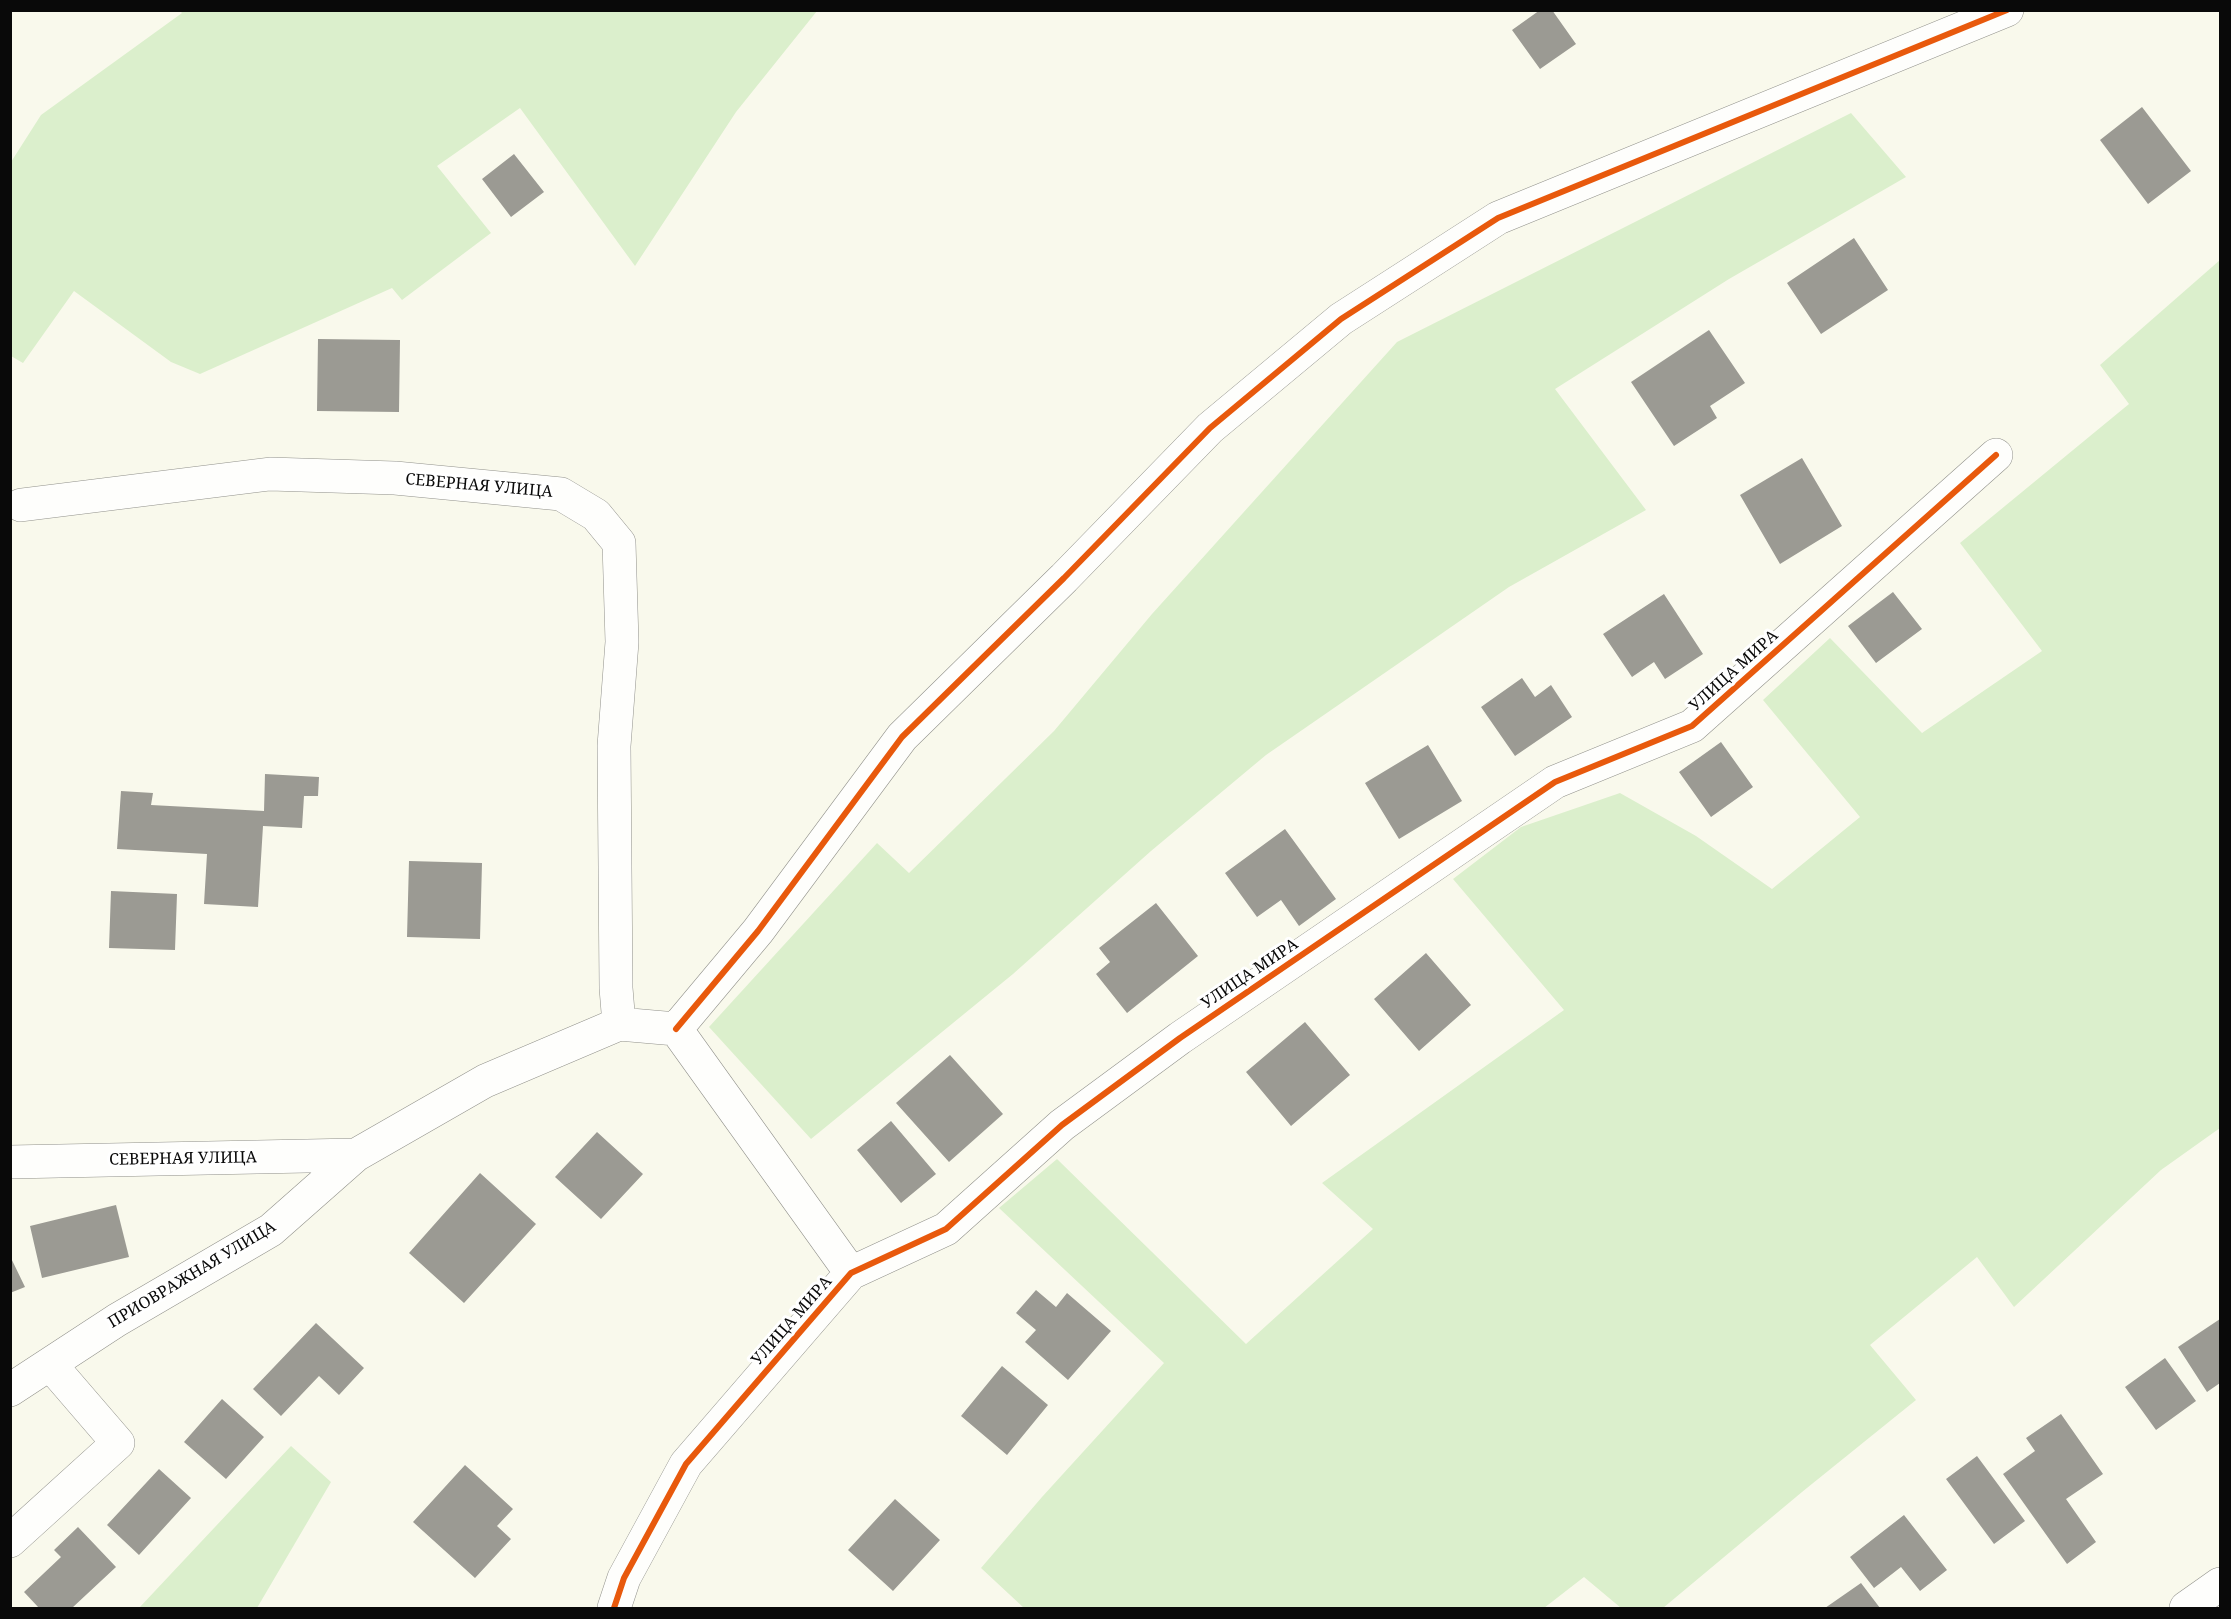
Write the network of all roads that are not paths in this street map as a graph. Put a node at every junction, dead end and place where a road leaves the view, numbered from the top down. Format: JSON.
{"nodes":[{"id":1,"x":2007,"y":10,"type":"edge"},
{"id":2,"x":1996,"y":455,"type":"dead end"},
{"id":3,"x":21,"y":505,"type":"dead end"},
{"id":4,"x":619,"y":1024,"type":"junction"},
{"id":5,"x":676,"y":1029,"type":"junction"},
{"id":6,"x":356,"y":1155,"type":"junction"},
{"id":7,"x":10,"y":1162,"type":"edge"},
{"id":8,"x":850,"y":1273,"type":"junction"},
{"id":9,"x":50,"y":1364,"type":"junction"},
{"id":10,"x":10,"y":1390,"type":"edge"},
{"id":11,"x":10,"y":1541,"type":"edge"},
{"id":12,"x":2220,"y":1584,"type":"edge"},
{"id":13,"x":614,"y":1608,"type":"edge"},
{"id":14,"x":2186,"y":1608,"type":"edge"}],
"edges":[{"from":1,"to":5,"type":"street"},
{"from":2,"to":8,"type":"street","name":"УЛИЦА МИРА"},
{"from":3,"to":4,"type":"street","name":"СЕВЕРНАЯ УЛИЦА"},
{"from":4,"to":5,"type":"street"},
{"from":4,"to":6,"type":"street","name":"ПРИОВРАЖНАЯ УЛИЦА"},
{"from":5,"to":8,"type":"street"},
{"from":6,"to":7,"type":"street","name":"СЕВЕРНАЯ УЛИЦА"},
{"from":6,"to":9,"type":"street","name":"ПРИОВРАЖНАЯ УЛИЦА"},
{"from":8,"to":13,"type":"street","name":"УЛИЦА МИРА"},
{"from":9,"to":10,"type":"street","name":"ПРИОВРАЖНАЯ УЛИЦА"},
{"from":9,"to":11,"type":"street"},
{"from":12,"to":14,"type":"street"}]}
